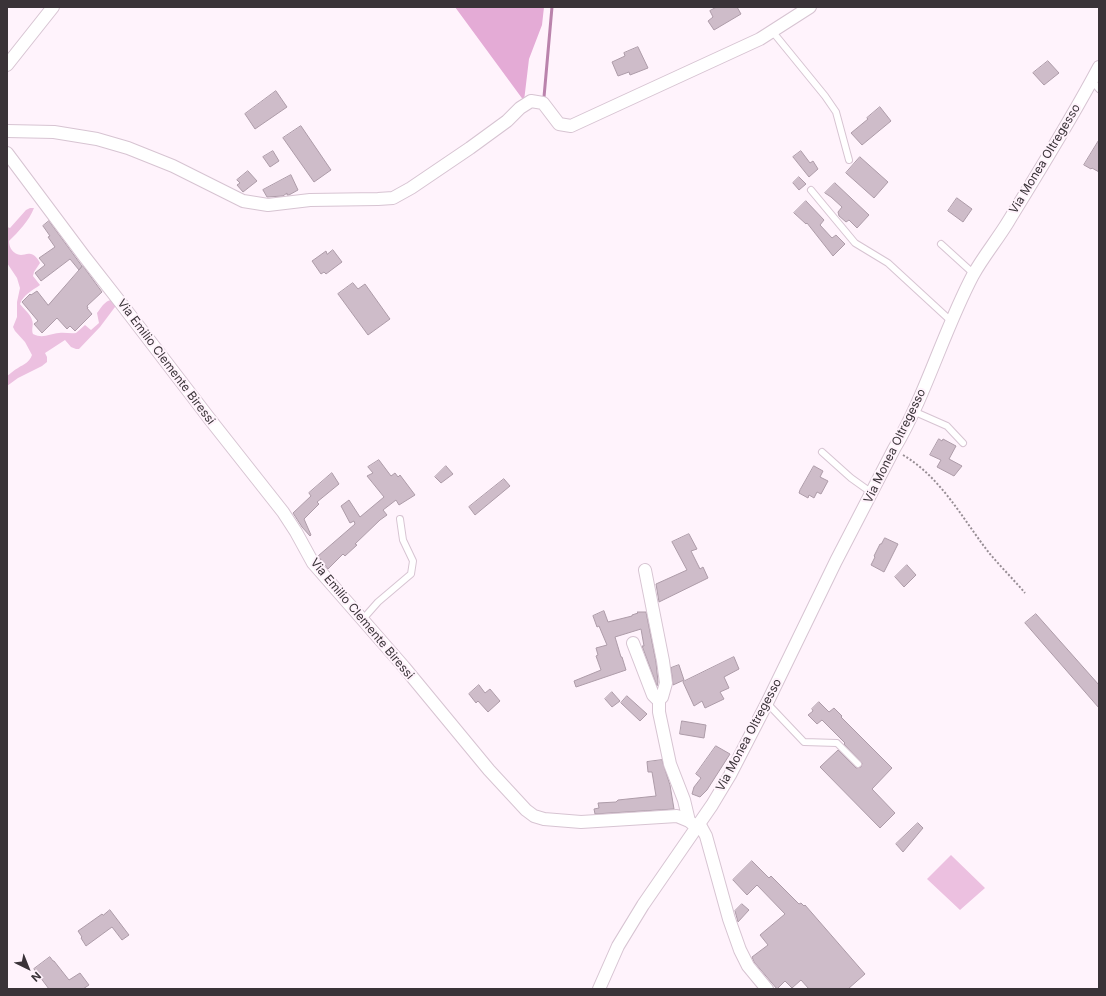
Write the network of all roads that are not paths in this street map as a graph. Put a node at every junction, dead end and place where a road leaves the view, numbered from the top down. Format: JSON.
{"nodes":[{"id":1,"x":53,"y":7,"type":"edge"},
{"id":2,"x":810,"y":7,"type":"edge"},
{"id":3,"x":772,"y":31,"type":"junction"},
{"id":4,"x":7,"y":65,"type":"edge"},
{"id":5,"x":1099,"y":67,"type":"edge"},
{"id":6,"x":1095,"y":85,"type":"edge"},
{"id":7,"x":7,"y":131,"type":"edge"},
{"id":8,"x":7,"y":153,"type":"edge"},
{"id":9,"x":849,"y":160,"type":"dead end"},
{"id":10,"x":811,"y":190,"type":"dead end"},
{"id":11,"x":941,"y":244,"type":"dead end"},
{"id":12,"x":974,"y":274,"type":"junction"},
{"id":13,"x":951,"y":321,"type":"junction"},
{"id":14,"x":913,"y":411,"type":"junction"},
{"id":15,"x":963,"y":443,"type":"dead end"},
{"id":16,"x":822,"y":452,"type":"dead end"},
{"id":17,"x":872,"y":493,"type":"junction"},
{"id":18,"x":400,"y":519,"type":"dead end"},
{"id":19,"x":645,"y":570,"type":"dead end"},
{"id":20,"x":362,"y":619,"type":"junction"},
{"id":21,"x":633,"y":643,"type":"dead end"},
{"id":22,"x":659,"y":700,"type":"junction"},
{"id":23,"x":767,"y":703,"type":"junction"},
{"id":24,"x":858,"y":764,"type":"dead end"},
{"id":25,"x":682,"y":813,"type":"junction"},
{"id":26,"x":695,"y":824,"type":"junction"},
{"id":27,"x":599,"y":989,"type":"edge"},
{"id":28,"x":767,"y":989,"type":"edge"}],
"edges":[{"from":1,"to":4,"type":"street"},
{"from":2,"to":3,"type":"street"},
{"from":3,"to":7,"type":"street"},
{"from":3,"to":9,"type":"lane"},
{"from":5,"to":6,"type":"street","name":"Via Monea Oltregesso"},
{"from":6,"to":12,"type":"street","name":"Via Monea Oltregesso"},
{"from":8,"to":20,"type":"street","name":"Via Emilio Clemente Biressi"},
{"from":10,"to":13,"type":"lane"},
{"from":11,"to":12,"type":"lane"},
{"from":12,"to":13,"type":"street","name":"Via Monea Oltregesso"},
{"from":13,"to":14,"type":"street","name":"Via Monea Oltregesso"},
{"from":14,"to":15,"type":"lane"},
{"from":14,"to":17,"type":"street","name":"Via Monea Oltregesso"},
{"from":16,"to":17,"type":"lane"},
{"from":17,"to":23,"type":"street","name":"Via Monea Oltregesso"},
{"from":18,"to":20,"type":"lane"},
{"from":19,"to":22,"type":"street"},
{"from":20,"to":25,"type":"street","name":"Via Emilio Clemente Biressi"},
{"from":21,"to":22,"type":"street"},
{"from":22,"to":25,"type":"street"},
{"from":23,"to":24,"type":"lane"},
{"from":23,"to":26,"type":"street","name":"Via Monea Oltregesso"},
{"from":25,"to":26,"type":"street","name":"Via Emilio Clemente Biressi"},
{"from":26,"to":27,"type":"street","name":"Via Monea Oltregesso"},
{"from":26,"to":28,"type":"street"}]}
